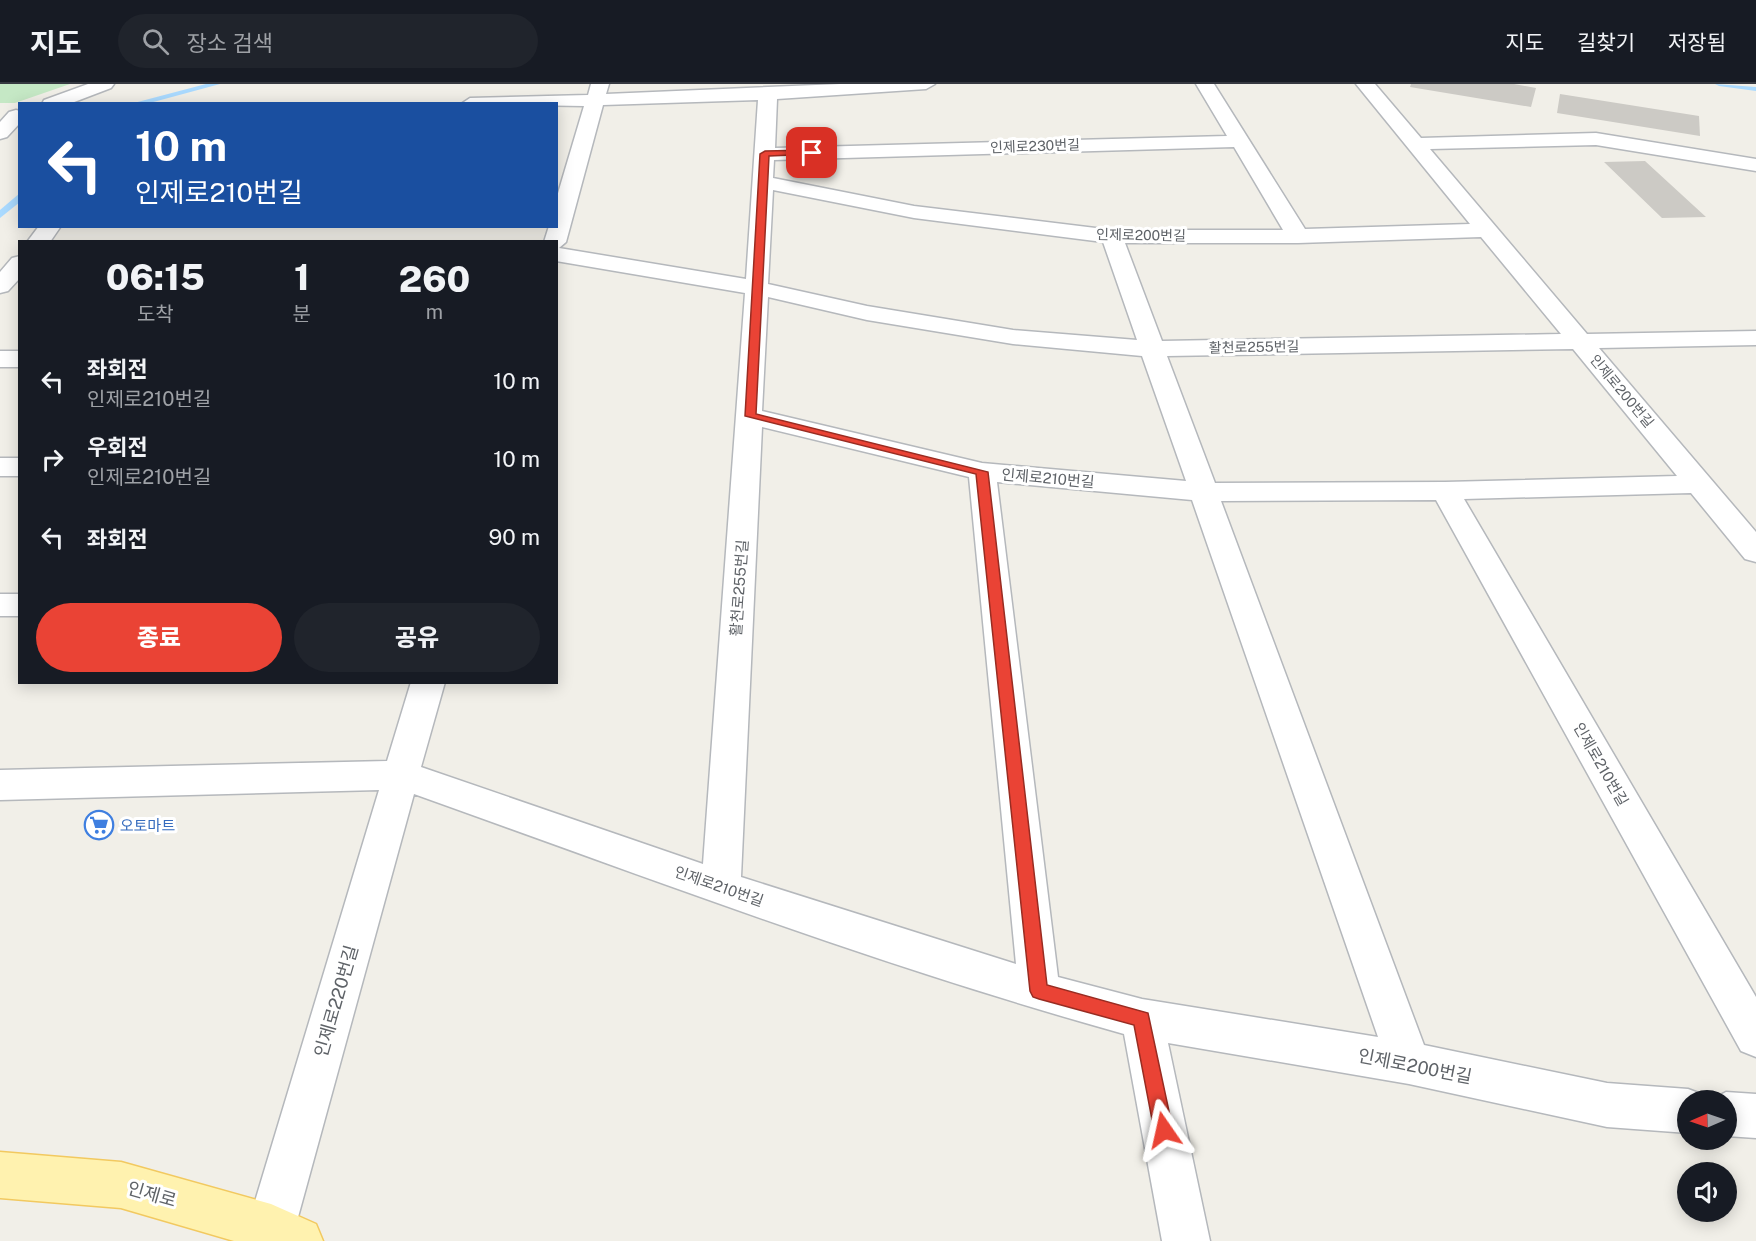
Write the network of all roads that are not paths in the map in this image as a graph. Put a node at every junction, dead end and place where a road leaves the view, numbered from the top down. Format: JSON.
{"nodes":[{"id":1,"x":105,"y":84,"type":"edge"},
{"id":2,"x":926,"y":84,"type":"edge"},
{"id":3,"x":1205,"y":84,"type":"edge"},
{"id":4,"x":1365,"y":84,"type":"edge"},
{"id":5,"x":598,"y":92,"type":"edge"},
{"id":6,"x":768,"y":94,"type":"junction"},
{"id":7,"x":56,"y":102,"type":"edge"},
{"id":8,"x":492,"y":102,"type":"edge"},
{"id":9,"x":12,"y":116,"type":"edge"},
{"id":10,"x":0,"y":134,"type":"edge"},
{"id":11,"x":1240,"y":141,"type":"junction"},
{"id":12,"x":1415,"y":144,"type":"junction"},
{"id":13,"x":765,"y":154,"type":"junction"},
{"id":14,"x":1756,"y":165,"type":"edge"},
{"id":15,"x":566,"y":167,"type":"edge"},
{"id":16,"x":763,"y":182,"type":"junction"},
{"id":17,"x":558,"y":222,"type":"edge"},
{"id":18,"x":49,"y":228,"type":"edge"},
{"id":19,"x":1487,"y":230,"type":"junction"},
{"id":20,"x":1298,"y":236,"type":"junction"},
{"id":21,"x":1112,"y":237,"type":"junction"},
{"id":22,"x":40,"y":240,"type":"edge"},
{"id":23,"x":558,"y":254,"type":"edge"},
{"id":24,"x":0,"y":262,"type":"edge"},
{"id":25,"x":18,"y":262,"type":"edge"},
{"id":26,"x":18,"y":264,"type":"edge"},
{"id":27,"x":0,"y":286,"type":"edge"},
{"id":28,"x":757,"y":288,"type":"junction"},
{"id":29,"x":1756,"y":338,"type":"edge"},
{"id":30,"x":1581,"y":342,"type":"junction"},
{"id":31,"x":1152,"y":349,"type":"junction"},
{"id":32,"x":0,"y":359,"type":"edge"},
{"id":33,"x":18,"y":359,"type":"edge"},
{"id":34,"x":750,"y":416,"type":"junction"},
{"id":35,"x":0,"y":467,"type":"edge"},
{"id":36,"x":18,"y":467,"type":"edge"},
{"id":37,"x":982,"y":472,"type":"junction"},
{"id":38,"x":1700,"y":484,"type":"junction"},
{"id":39,"x":1445,"y":491,"type":"junction"},
{"id":40,"x":1204,"y":492,"type":"junction"},
{"id":41,"x":1756,"y":552,"type":"edge"},
{"id":42,"x":0,"y":605,"type":"edge"},
{"id":43,"x":18,"y":605,"type":"edge"},
{"id":44,"x":427,"y":684,"type":"edge"},
{"id":45,"x":402,"y":774,"type":"junction"},
{"id":46,"x":0,"y":785,"type":"edge"},
{"id":47,"x":721,"y":887,"type":"junction"},
{"id":48,"x":1039,"y":991,"type":"junction"},
{"id":49,"x":1142,"y":1019,"type":"junction"},
{"id":50,"x":1756,"y":1037,"type":"edge"},
{"id":51,"x":1408,"y":1063,"type":"junction"},
{"id":52,"x":1677,"y":1110,"type":"edge"},
{"id":53,"x":1737,"y":1115,"type":"edge"},
{"id":54,"x":1756,"y":1116,"type":"edge"},
{"id":55,"x":0,"y":1175,"type":"edge"},
{"id":56,"x":285,"y":1235,"type":"edge"},
{"id":57,"x":1186,"y":1241,"type":"edge"}],
"edges":[{"from":1,"to":7,"type":"street"},
{"from":2,"to":6,"type":"street"},
{"from":3,"to":11,"type":"street"},
{"from":4,"to":12,"type":"street","name":"인제로200번길"},
{"from":5,"to":6,"type":"street"},
{"from":5,"to":8,"type":"street"},
{"from":5,"to":15,"type":"street"},
{"from":6,"to":13,"type":"street","name":"활천로255번길"},
{"from":9,"to":10,"type":"street"},
{"from":11,"to":13,"type":"street","name":"인제로230번길"},
{"from":11,"to":20,"type":"street"},
{"from":12,"to":14,"type":"street"},
{"from":12,"to":19,"type":"street","name":"인제로200번길"},
{"from":13,"to":16,"type":"street","name":"활천로255번길"},
{"from":15,"to":17,"type":"street"},
{"from":16,"to":21,"type":"street","name":"인제로200번길"},
{"from":16,"to":28,"type":"street","name":"활천로255번길"},
{"from":18,"to":22,"type":"street"},
{"from":19,"to":20,"type":"street","name":"인제로200번길"},
{"from":19,"to":30,"type":"street","name":"인제로200번길"},
{"from":20,"to":21,"type":"street","name":"인제로200번길"},
{"from":21,"to":31,"type":"street"},
{"from":23,"to":28,"type":"street","name":"활천로255번길"},
{"from":24,"to":25,"type":"street"},
{"from":26,"to":27,"type":"street"},
{"from":28,"to":31,"type":"street","name":"활천로255번길"},
{"from":28,"to":34,"type":"street","name":"활천로255번길"},
{"from":29,"to":30,"type":"street","name":"활천로255번길"},
{"from":30,"to":31,"type":"street","name":"활천로255번길"},
{"from":30,"to":38,"type":"street","name":"인제로200번길"},
{"from":31,"to":40,"type":"street"},
{"from":32,"to":33,"type":"street"},
{"from":34,"to":37,"type":"street"},
{"from":34,"to":47,"type":"street","name":"활천로255번길"},
{"from":35,"to":36,"type":"street"},
{"from":37,"to":40,"type":"street","name":"인제로210번길"},
{"from":37,"to":48,"type":"street","name":"인제로210번길"},
{"from":38,"to":39,"type":"street","name":"인제로210번길"},
{"from":38,"to":41,"type":"street","name":"인제로200번길"},
{"from":39,"to":40,"type":"street","name":"인제로210번길"},
{"from":39,"to":50,"type":"street","name":"인제로210번길"},
{"from":40,"to":51,"type":"street"},
{"from":42,"to":43,"type":"street"},
{"from":44,"to":45,"type":"street","name":"인제로220번길"},
{"from":45,"to":46,"type":"street"},
{"from":45,"to":47,"type":"street","name":"인제로210번길"},
{"from":45,"to":56,"type":"street","name":"인제로220번길"},
{"from":47,"to":48,"type":"street","name":"인제로210번길"},
{"from":48,"to":49,"type":"street","name":"인제로210번길"},
{"from":49,"to":51,"type":"street","name":"인제로200번길"},
{"from":49,"to":57,"type":"street"},
{"from":51,"to":52,"type":"street","name":"인제로200번길"},
{"from":53,"to":54,"type":"street"},
{"from":55,"to":56,"type":"main road","name":"인제로"}]}
